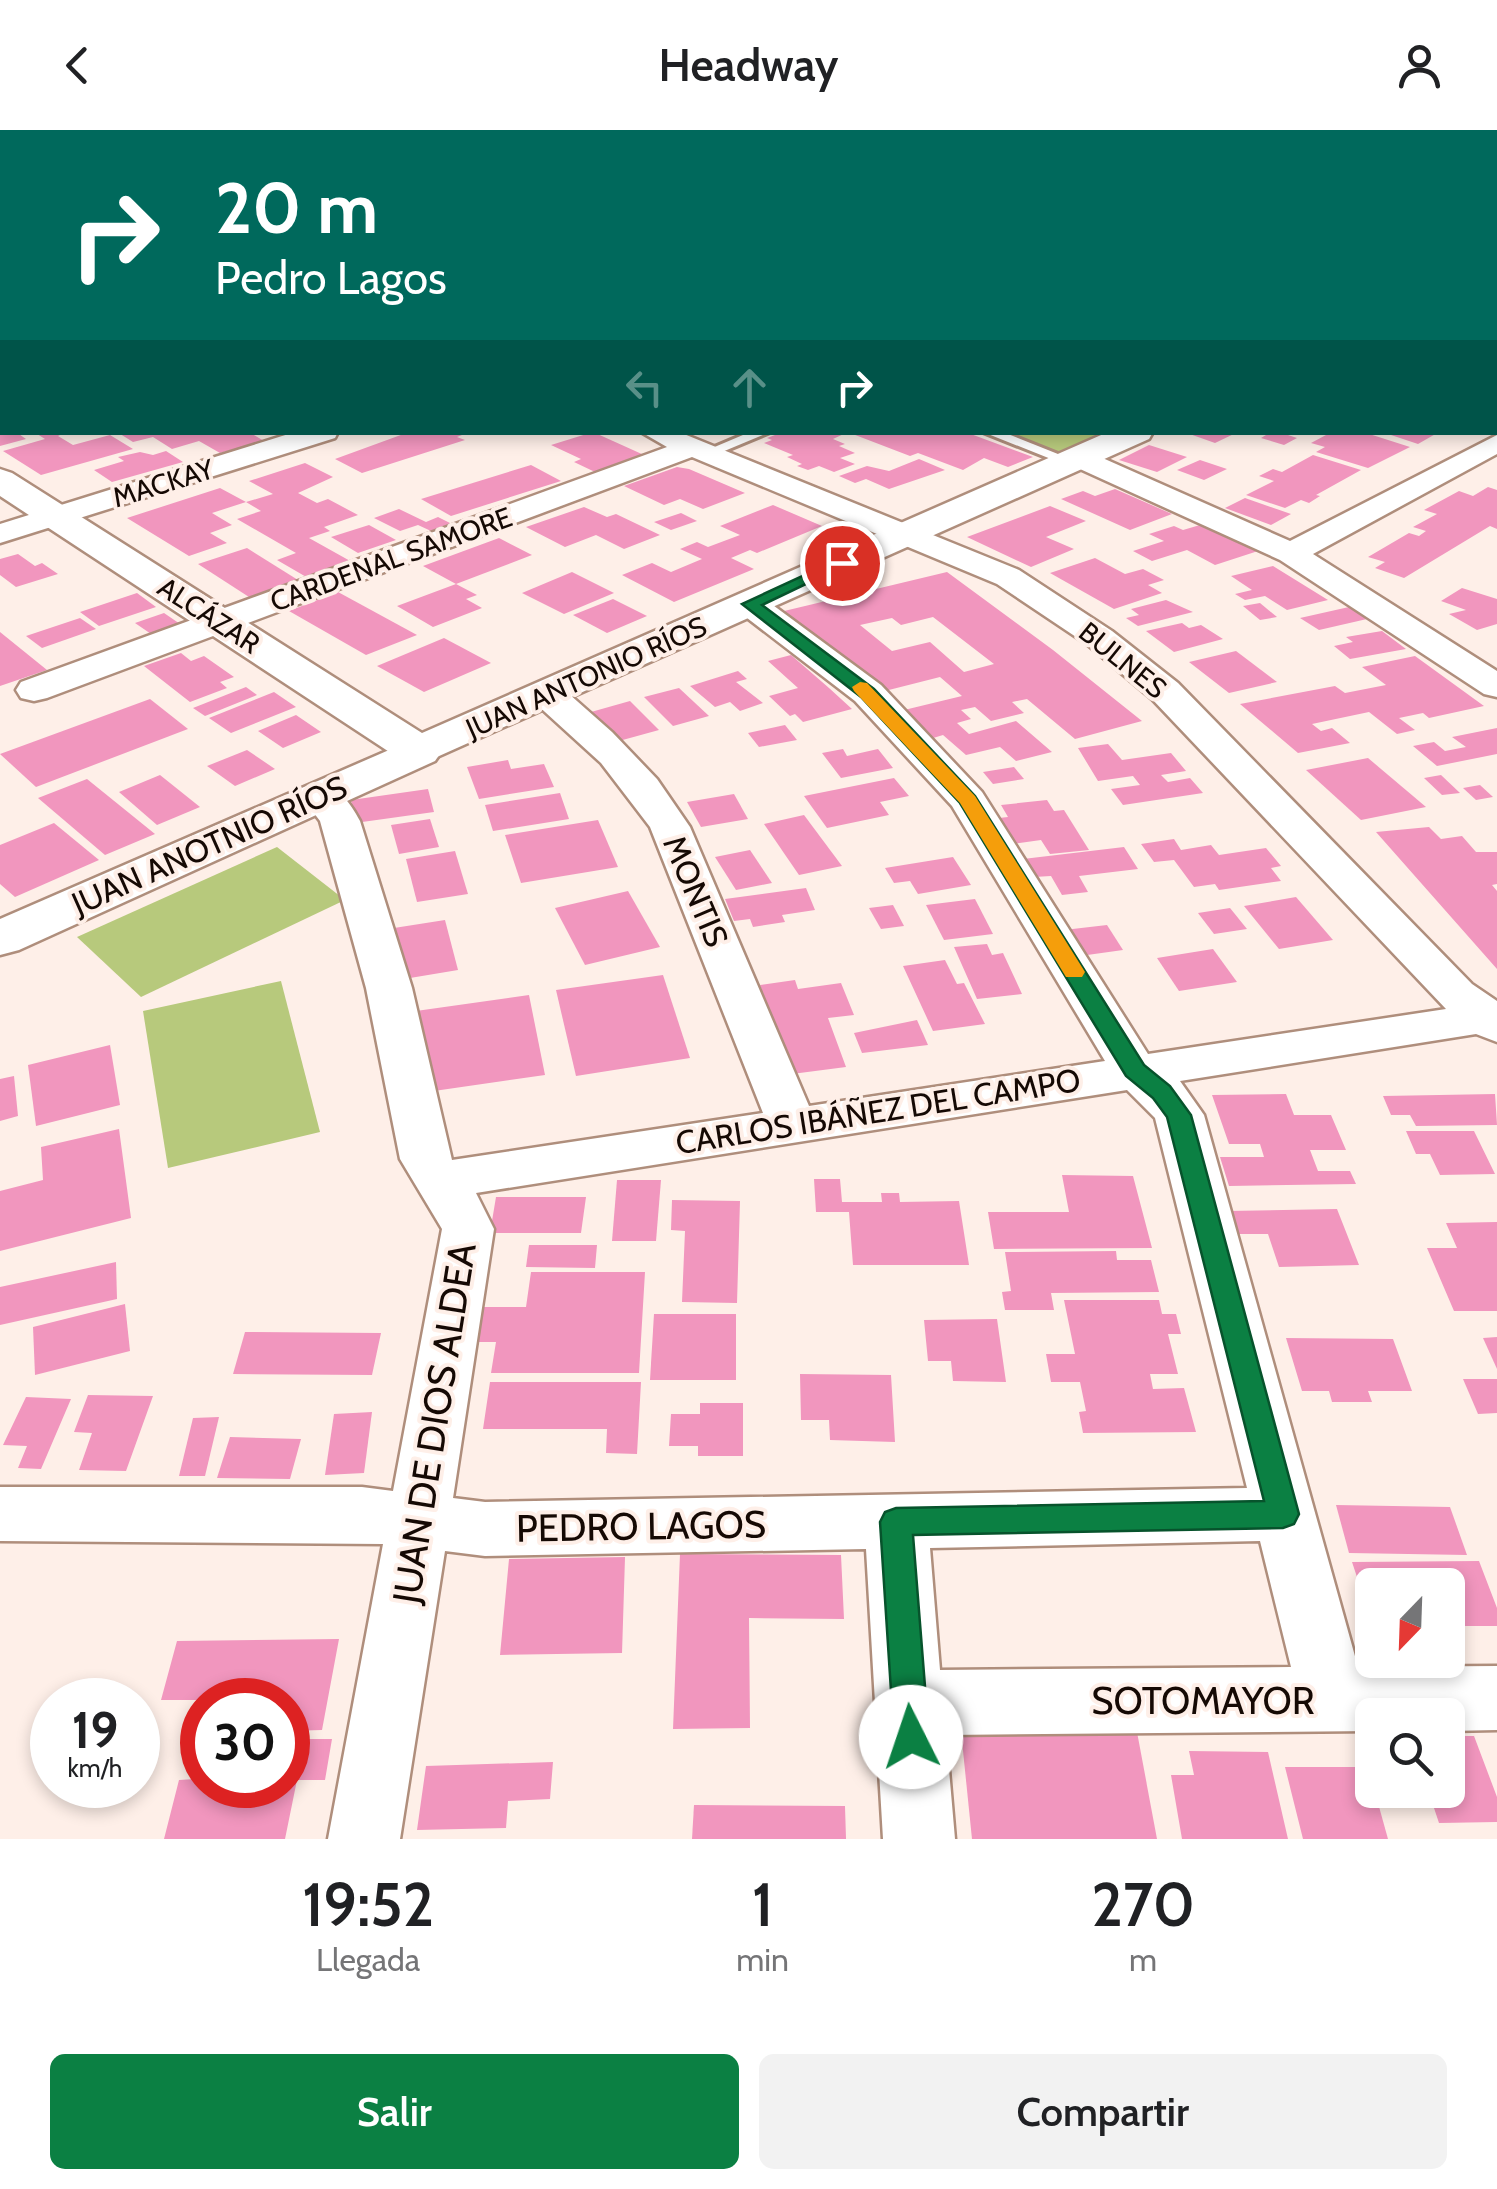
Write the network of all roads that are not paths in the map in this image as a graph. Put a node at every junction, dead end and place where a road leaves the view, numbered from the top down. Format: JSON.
{"nodes":[{"id":1,"x":315,"y":435,"type":"edge"},
{"id":2,"x":661,"y":435,"type":"edge"},
{"id":3,"x":754,"y":435,"type":"edge"},
{"id":4,"x":1015,"y":435,"type":"edge"},
{"id":5,"x":1497,"y":442,"type":"edge"},
{"id":6,"x":1103,"y":445,"type":"edge"},
{"id":7,"x":698,"y":451,"type":"junction"},
{"id":8,"x":0,"y":480,"type":"edge"},
{"id":9,"x":57,"y":516,"type":"junction"},
{"id":10,"x":0,"y":534,"type":"edge"},
{"id":11,"x":904,"y":536,"type":"junction"},
{"id":12,"x":1291,"y":553,"type":"junction"},
{"id":13,"x":750,"y":604,"type":"junction"},
{"id":14,"x":220,"y":622,"type":"junction"},
{"id":15,"x":1497,"y":686,"type":"edge"},
{"id":16,"x":34,"y":690,"type":"dead end"},
{"id":17,"x":547,"y":694,"type":"junction"},
{"id":18,"x":419,"y":751,"type":"junction"},
{"id":19,"x":320,"y":796,"type":"junction"},
{"id":20,"x":0,"y":939,"type":"edge"},
{"id":21,"x":1493,"y":1020,"type":"edge"},
{"id":22,"x":1135,"y":1071,"type":"junction"},
{"id":23,"x":792,"y":1125,"type":"junction"},
{"id":24,"x":437,"y":1180,"type":"junction"},
{"id":25,"x":0,"y":1514,"type":"edge"},
{"id":26,"x":1283,"y":1514,"type":"junction"},
{"id":27,"x":420,"y":1522,"type":"junction"},
{"id":28,"x":896,"y":1522,"type":"junction"},
{"id":29,"x":1497,"y":1698,"type":"edge"},
{"id":30,"x":1333,"y":1699,"type":"junction"},
{"id":31,"x":909,"y":1702,"type":"junction"},
{"id":32,"x":364,"y":1839,"type":"edge"},
{"id":33,"x":918,"y":1839,"type":"edge"}],
"edges":[{"from":1,"to":9,"type":"street","name":"MACKAY"},
{"from":2,"to":7,"type":"street","name":"BULNES"},
{"from":3,"to":7,"type":"lane"},
{"from":4,"to":6,"type":"lane"},
{"from":5,"to":12,"type":"street"},
{"from":6,"to":11,"type":"main road","name":"JUAN ANTONIO RÍOS"},
{"from":6,"to":12,"type":"street"},
{"from":7,"to":11,"type":"street","name":"BULNES"},
{"from":7,"to":14,"type":"street","name":"CARDENAL SAMORE"},
{"from":8,"to":9,"type":"main road","name":"ALCÁZAR"},
{"from":9,"to":10,"type":"street","name":"MACKAY"},
{"from":9,"to":14,"type":"main road","name":"ALCÁZAR"},
{"from":11,"to":13,"type":"main road","name":"JUAN ANTONIO RÍOS"},
{"from":11,"to":21,"type":"street","name":"BULNES"},
{"from":12,"to":15,"type":"street"},
{"from":13,"to":17,"type":"main road","name":"JUAN ANTONIO RÍOS"},
{"from":13,"to":22,"type":"street"},
{"from":14,"to":16,"type":"street","name":"CARDENAL SAMORE"},
{"from":14,"to":18,"type":"main road","name":"ALCÁZAR"},
{"from":17,"to":18,"type":"main road","name":"JUAN ANTONIO RÍOS"},
{"from":17,"to":23,"type":"street","name":"MONTIS"},
{"from":18,"to":19,"type":"main road","name":"JUAN ANOTNIO RÍOS"},
{"from":19,"to":20,"type":"main road","name":"JUAN ANOTNIO RÍOS"},
{"from":19,"to":24,"type":"street","name":"JUAN DE DIOS ALDEA"},
{"from":21,"to":22,"type":"street","name":"CARLOS IBÁÑEZ DEL CAMPO"},
{"from":22,"to":23,"type":"street","name":"CARLOS IBÁÑEZ DEL CAMPO"},
{"from":22,"to":26,"type":"street"},
{"from":23,"to":24,"type":"street","name":"CARLOS IBÁÑEZ DEL CAMPO"},
{"from":24,"to":27,"type":"street","name":"JUAN DE DIOS ALDEA"},
{"from":25,"to":27,"type":"street","name":"PEDRO LAGOS"},
{"from":26,"to":28,"type":"street","name":"PEDRO LAGOS"},
{"from":26,"to":30,"type":"street"},
{"from":27,"to":28,"type":"street","name":"PEDRO LAGOS"},
{"from":27,"to":32,"type":"street","name":"JUAN DE DIOS ALDEA"},
{"from":28,"to":31,"type":"street"},
{"from":29,"to":30,"type":"street","name":"SOTOMAYOR"},
{"from":30,"to":31,"type":"street","name":"SOTOMAYOR"},
{"from":31,"to":33,"type":"street"}]}
